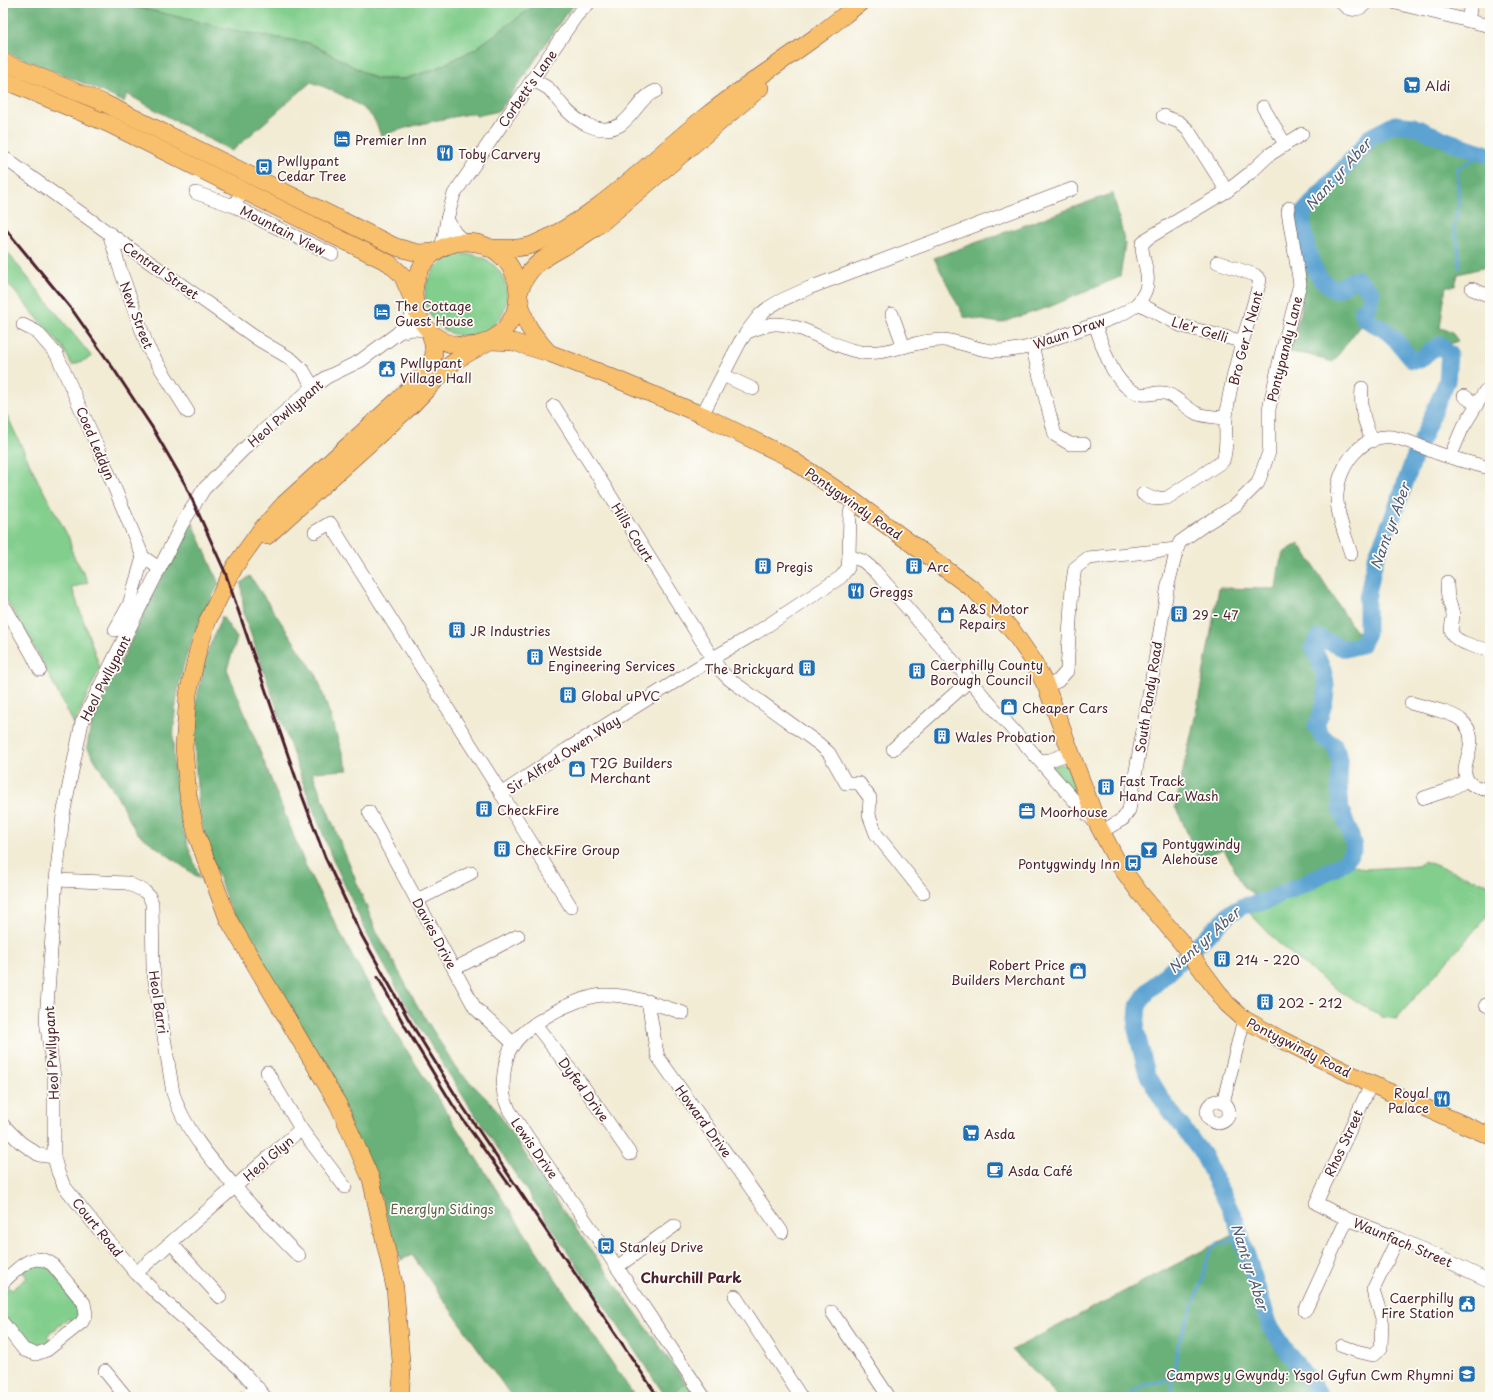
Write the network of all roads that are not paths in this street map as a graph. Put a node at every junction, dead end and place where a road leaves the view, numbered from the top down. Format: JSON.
{"nodes":[{"id":1,"x":590,"y":3,"type":"edge"},
{"id":2,"x":860,"y":3,"type":"edge"},
{"id":3,"x":1342,"y":3,"type":"edge"},
{"id":4,"x":1396,"y":3,"type":"edge"},
{"id":5,"x":1472,"y":3,"type":"edge"},
{"id":6,"x":1369,"y":4,"type":"edge"},
{"id":7,"x":1468,"y":21,"type":"junction"},
{"id":8,"x":1490,"y":26,"type":"edge"},
{"id":9,"x":824,"y":31,"type":"junction"},
{"id":10,"x":3,"y":62,"type":"edge"},
{"id":11,"x":3,"y":80,"type":"edge"},
{"id":12,"x":533,"y":80,"type":"junction"},
{"id":13,"x":656,"y":91,"type":"dead end"},
{"id":14,"x":1263,"y":107,"type":"dead end"},
{"id":15,"x":1163,"y":116,"type":"dead end"},
{"id":16,"x":1302,"y":134,"type":"dead end"},
{"id":17,"x":1285,"y":144,"type":"junction"},
{"id":18,"x":3,"y":156,"type":"edge"},
{"id":19,"x":1072,"y":189,"type":"dead end"},
{"id":20,"x":243,"y":190,"type":"junction"},
{"id":21,"x":1227,"y":191,"type":"junction"},
{"id":22,"x":196,"y":193,"type":"dead end"},
{"id":23,"x":234,"y":206,"type":"junction"},
{"id":24,"x":1289,"y":208,"type":"dead end"},
{"id":25,"x":447,"y":219,"type":"junction"},
{"id":26,"x":109,"y":233,"type":"junction"},
{"id":27,"x":466,"y":243,"type":"junction"},
{"id":28,"x":487,"y":248,"type":"junction"},
{"id":29,"x":437,"y":251,"type":"junction"},
{"id":30,"x":332,"y":254,"type":"dead end"},
{"id":31,"x":1217,"y":262,"type":"dead end"},
{"id":32,"x":1472,"y":289,"type":"dead end"},
{"id":33,"x":519,"y":294,"type":"junction"},
{"id":34,"x":1490,"y":296,"type":"edge"},
{"id":35,"x":1138,"y":303,"type":"junction"},
{"id":36,"x":416,"y":306,"type":"junction"},
{"id":37,"x":892,"y":314,"type":"dead end"},
{"id":38,"x":1094,"y":324,"type":"junction"},
{"id":39,"x":23,"y":325,"type":"dead end"},
{"id":40,"x":429,"y":331,"type":"junction"},
{"id":41,"x":398,"y":332,"type":"junction"},
{"id":42,"x":747,"y":332,"type":"junction"},
{"id":43,"x":489,"y":341,"type":"junction"},
{"id":44,"x":1242,"y":341,"type":"junction"},
{"id":45,"x":1032,"y":346,"type":"junction"},
{"id":46,"x":904,"y":347,"type":"junction"},
{"id":47,"x":549,"y":353,"type":"junction"},
{"id":48,"x":723,"y":375,"type":"junction"},
{"id":49,"x":313,"y":387,"type":"junction"},
{"id":50,"x":1362,"y":388,"type":"dead end"},
{"id":51,"x":753,"y":389,"type":"dead end"},
{"id":52,"x":1484,"y":391,"type":"dead end"},
{"id":53,"x":1464,"y":396,"type":"dead end"},
{"id":54,"x":1476,"y":404,"type":"junction"},
{"id":55,"x":554,"y":406,"type":"dead end"},
{"id":56,"x":188,"y":412,"type":"dead end"},
{"id":57,"x":702,"y":415,"type":"junction"},
{"id":58,"x":1226,"y":418,"type":"junction"},
{"id":59,"x":1372,"y":441,"type":"junction"},
{"id":60,"x":1084,"y":444,"type":"dead end"},
{"id":61,"x":1450,"y":457,"type":"junction"},
{"id":62,"x":1490,"y":468,"type":"edge"},
{"id":63,"x":1143,"y":494,"type":"dead end"},
{"id":64,"x":855,"y":502,"type":"junction"},
{"id":65,"x":315,"y":532,"type":"dead end"},
{"id":66,"x":1177,"y":549,"type":"junction"},
{"id":67,"x":1351,"y":554,"type":"dead end"},
{"id":68,"x":849,"y":556,"type":"junction"},
{"id":69,"x":143,"y":557,"type":"junction"},
{"id":70,"x":241,"y":558,"type":"junction"},
{"id":71,"x":159,"y":568,"type":"junction"},
{"id":72,"x":1447,"y":582,"type":"dead end"},
{"id":73,"x":3,"y":608,"type":"edge"},
{"id":74,"x":115,"y":630,"type":"dead end"},
{"id":75,"x":1490,"y":649,"type":"edge"},
{"id":76,"x":713,"y":658,"type":"junction"},
{"id":77,"x":40,"y":670,"type":"dead end"},
{"id":78,"x":970,"y":680,"type":"junction"},
{"id":79,"x":1046,"y":686,"type":"junction"},
{"id":80,"x":1412,"y":703,"type":"dead end"},
{"id":81,"x":893,"y":749,"type":"dead end"},
{"id":82,"x":1070,"y":752,"type":"junction"},
{"id":83,"x":1041,"y":761,"type":"junction"},
{"id":84,"x":1467,"y":780,"type":"junction"},
{"id":85,"x":1490,"y":790,"type":"edge"},
{"id":86,"x":501,"y":794,"type":"junction"},
{"id":87,"x":1424,"y":798,"type":"dead end"},
{"id":88,"x":369,"y":812,"type":"dead end"},
{"id":89,"x":1100,"y":829,"type":"junction"},
{"id":90,"x":471,"y":873,"type":"dead end"},
{"id":91,"x":56,"y":880,"type":"junction"},
{"id":92,"x":923,"y":893,"type":"dead end"},
{"id":93,"x":417,"y":900,"type":"junction"},
{"id":94,"x":571,"y":907,"type":"dead end"},
{"id":95,"x":518,"y":936,"type":"dead end"},
{"id":96,"x":454,"y":969,"type":"junction"},
{"id":97,"x":648,"y":1001,"type":"junction"},
{"id":98,"x":683,"y":1013,"type":"dead end"},
{"id":99,"x":1244,"y":1019,"type":"junction"},
{"id":100,"x":536,"y":1024,"type":"junction"},
{"id":101,"x":514,"y":1044,"type":"junction"},
{"id":102,"x":267,"y":1072,"type":"dead end"},
{"id":103,"x":1372,"y":1084,"type":"junction"},
{"id":104,"x":1223,"y":1103,"type":"dead end"},
{"id":105,"x":3,"y":1125,"type":"edge"},
{"id":106,"x":301,"y":1129,"type":"junction"},
{"id":107,"x":1490,"y":1136,"type":"edge"},
{"id":108,"x":630,"y":1154,"type":"dead end"},
{"id":109,"x":54,"y":1157,"type":"junction"},
{"id":110,"x":235,"y":1187,"type":"junction"},
{"id":111,"x":345,"y":1187,"type":"dead end"},
{"id":112,"x":1316,"y":1203,"type":"joint"},
{"id":113,"x":1347,"y":1219,"type":"junction"},
{"id":114,"x":674,"y":1226,"type":"dead end"},
{"id":115,"x":782,"y":1232,"type":"dead end"},
{"id":116,"x":1398,"y":1238,"type":"junction"},
{"id":117,"x":171,"y":1243,"type":"junction"},
{"id":118,"x":299,"y":1256,"type":"dead end"},
{"id":119,"x":616,"y":1267,"type":"junction"},
{"id":120,"x":136,"y":1273,"type":"junction"},
{"id":121,"x":1490,"y":1281,"type":"edge"},
{"id":122,"x":3,"y":1282,"type":"edge"},
{"id":123,"x":735,"y":1296,"type":"dead end"},
{"id":124,"x":220,"y":1297,"type":"dead end"},
{"id":125,"x":1305,"y":1311,"type":"dead end"},
{"id":126,"x":832,"y":1312,"type":"dead end"},
{"id":127,"x":5,"y":1329,"type":"edge"},
{"id":128,"x":1342,"y":1346,"type":"dead end"},
{"id":129,"x":105,"y":1371,"type":"dead end"},
{"id":130,"x":262,"y":1392,"type":"edge"},
{"id":131,"x":126,"y":1397,"type":"edge"},
{"id":132,"x":245,"y":1397,"type":"edge"},
{"id":133,"x":400,"y":1397,"type":"edge"},
{"id":134,"x":704,"y":1397,"type":"edge"},
{"id":135,"x":801,"y":1397,"type":"edge"},
{"id":136,"x":890,"y":1397,"type":"edge"}],
"edges":[{"from":1,"to":12,"type":"street","name":"Corbett's Lane"},
{"from":2,"to":9,"type":"main road"},
{"from":3,"to":6,"type":"street"},
{"from":4,"to":7,"type":"street"},
{"from":5,"to":7,"type":"street"},
{"from":7,"to":8,"type":"street"},
{"from":9,"to":28,"type":"main road"},
{"from":9,"to":33,"type":"main road"},
{"from":10,"to":29,"type":"main road"},
{"from":11,"to":20,"type":"main road"},
{"from":12,"to":13,"type":"street"},
{"from":12,"to":25,"type":"street","name":"Corbett's Lane"},
{"from":14,"to":17,"type":"street"},
{"from":15,"to":21,"type":"street"},
{"from":16,"to":17,"type":"street"},
{"from":17,"to":21,"type":"street"},
{"from":18,"to":26,"type":"street","name":"Central Street"},
{"from":19,"to":42,"type":"street"},
{"from":20,"to":23,"type":"street","name":"Mountain View"},
{"from":20,"to":36,"type":"main road"},
{"from":21,"to":35,"type":"street"},
{"from":22,"to":23,"type":"street","name":"Mountain View"},
{"from":23,"to":30,"type":"street","name":"Mountain View"},
{"from":24,"to":66,"type":"street","name":"Pontypandy Lane"},
{"from":25,"to":27,"type":"street"},
{"from":25,"to":29,"type":"street","name":"Corbett's Lane"},
{"from":26,"to":49,"type":"street","name":"Central Street"},
{"from":26,"to":56,"type":"street","name":"New Street"},
{"from":27,"to":28,"type":"main road"},
{"from":27,"to":29,"type":"main road"},
{"from":28,"to":33,"type":"main road"},
{"from":29,"to":36,"type":"main road"},
{"from":31,"to":44,"type":"street","name":"Bro Ger Y Nant"},
{"from":32,"to":34,"type":"street"},
{"from":33,"to":43,"type":"main road"},
{"from":33,"to":47,"type":"main road","name":"Pontygwindy Road"},
{"from":35,"to":38,"type":"street","name":"Waun Draw"},
{"from":35,"to":44,"type":"street","name":"Lle'r Gelli"},
{"from":36,"to":40,"type":"main road"},
{"from":36,"to":41,"type":"street","name":"Heol Pwllypant"},
{"from":37,"to":46,"type":"street"},
{"from":38,"to":45,"type":"street","name":"Waun Draw"},
{"from":38,"to":58,"type":"street"},
{"from":39,"to":69,"type":"street","name":"Coed Leddyn"},
{"from":40,"to":41,"type":"street","name":"Heol Pwllypant"},
{"from":40,"to":43,"type":"main road"},
{"from":40,"to":70,"type":"main road"},
{"from":41,"to":49,"type":"street","name":"Heol Pwllypant"},
{"from":42,"to":46,"type":"street","name":"Waun Draw"},
{"from":42,"to":48,"type":"street"},
{"from":43,"to":47,"type":"main road","name":"Pontygwindy Road"},
{"from":43,"to":70,"type":"main road"},
{"from":44,"to":58,"type":"street","name":"Bro Ger Y Nant"},
{"from":45,"to":46,"type":"street","name":"Waun Draw"},
{"from":45,"to":60,"type":"street"},
{"from":47,"to":57,"type":"main road","name":"Pontygwindy Road"},
{"from":48,"to":51,"type":"street"},
{"from":48,"to":57,"type":"street"},
{"from":49,"to":71,"type":"street","name":"Heol Pwllypant"},
{"from":50,"to":59,"type":"street"},
{"from":52,"to":54,"type":"street"},
{"from":53,"to":54,"type":"street"},
{"from":54,"to":61,"type":"street"},
{"from":55,"to":76,"type":"street","name":"Hills Court"},
{"from":57,"to":64,"type":"main road","name":"Pontygwindy Road"},
{"from":58,"to":63,"type":"street","name":"Bro Ger Y Nant"},
{"from":59,"to":61,"type":"street"},
{"from":59,"to":67,"type":"street"},
{"from":61,"to":62,"type":"street"},
{"from":64,"to":68,"type":"street","name":"Sir Alfred Owen Way"},
{"from":64,"to":79,"type":"main road","name":"Pontygwindy Road"},
{"from":65,"to":86,"type":"street","name":"Sir Alfred Owen Way"},
{"from":66,"to":79,"type":"street"},
{"from":66,"to":89,"type":"street","name":"South Pandy Road"},
{"from":68,"to":76,"type":"street","name":"Sir Alfred Owen Way"},
{"from":68,"to":78,"type":"street","name":"Pontygwindy Road"},
{"from":69,"to":71,"type":"street"},
{"from":69,"to":74,"type":"street"},
{"from":70,"to":133,"type":"main road"},
{"from":71,"to":91,"type":"street","name":"Heol Pwllypant"},
{"from":72,"to":75,"type":"street"},
{"from":73,"to":77,"type":"street"},
{"from":76,"to":86,"type":"street","name":"Sir Alfred Owen Way"},
{"from":76,"to":92,"type":"street","name":"Hills Court"},
{"from":78,"to":81,"type":"street"},
{"from":78,"to":83,"type":"street","name":"Pontygwindy Road"},
{"from":79,"to":82,"type":"main road","name":"Pontygwindy Road"},
{"from":80,"to":84,"type":"street"},
{"from":82,"to":83,"type":"street"},
{"from":82,"to":89,"type":"main road","name":"Pontygwindy Road"},
{"from":83,"to":89,"type":"street","name":"Pontygwindy Road"},
{"from":84,"to":85,"type":"street"},
{"from":84,"to":87,"type":"street"},
{"from":86,"to":94,"type":"street","name":"Sir Alfred Owen Way"},
{"from":88,"to":93,"type":"street","name":"Davies Drive"},
{"from":89,"to":99,"type":"main road","name":"Pontygwindy Road"},
{"from":90,"to":93,"type":"street"},
{"from":91,"to":109,"type":"street","name":"Heol Pwllypant"},
{"from":91,"to":110,"type":"street","name":"Heol Barri"},
{"from":93,"to":96,"type":"street","name":"Davies Drive"},
{"from":95,"to":96,"type":"street"},
{"from":96,"to":101,"type":"street","name":"Davies Drive"},
{"from":97,"to":98,"type":"street","name":"Lewis Drive"},
{"from":97,"to":100,"type":"street","name":"Lewis Drive"},
{"from":97,"to":115,"type":"street","name":"Howard Drive"},
{"from":99,"to":103,"type":"main road","name":"Pontygwindy Road"},
{"from":99,"to":104,"type":"street"},
{"from":100,"to":101,"type":"street","name":"Lewis Drive"},
{"from":100,"to":108,"type":"street","name":"Dyfed Drive"},
{"from":101,"to":119,"type":"street","name":"Lewis Drive"},
{"from":102,"to":106,"type":"street","name":"Heol Glyn"},
{"from":103,"to":107,"type":"main road","name":"Pontygwindy Road"},
{"from":103,"to":112,"type":"street","name":"Rhos Street"},
{"from":105,"to":109,"type":"street"},
{"from":106,"to":110,"type":"street","name":"Heol Glyn"},
{"from":106,"to":111,"type":"street","name":"Heol Glyn"},
{"from":109,"to":120,"type":"street","name":"Court Road"},
{"from":110,"to":117,"type":"street"},
{"from":110,"to":118,"type":"street","name":"Heol Barri"},
{"from":112,"to":113,"type":"street","name":"Waunfach Street"},
{"from":113,"to":116,"type":"street","name":"Waunfach Street"},
{"from":113,"to":125,"type":"street"},
{"from":114,"to":119,"type":"street"},
{"from":116,"to":121,"type":"street","name":"Waunfach Street"},
{"from":116,"to":128,"type":"street"},
{"from":117,"to":120,"type":"street"},
{"from":117,"to":124,"type":"street"},
{"from":119,"to":134,"type":"street","name":"Lewis Drive"},
{"from":120,"to":130,"type":"street","name":"Court Road"},
{"from":122,"to":127,"type":"street"},
{"from":123,"to":135,"type":"street"},
{"from":126,"to":136,"type":"street"},
{"from":129,"to":131,"type":"street"},
{"from":130,"to":132,"type":"street"}]}
